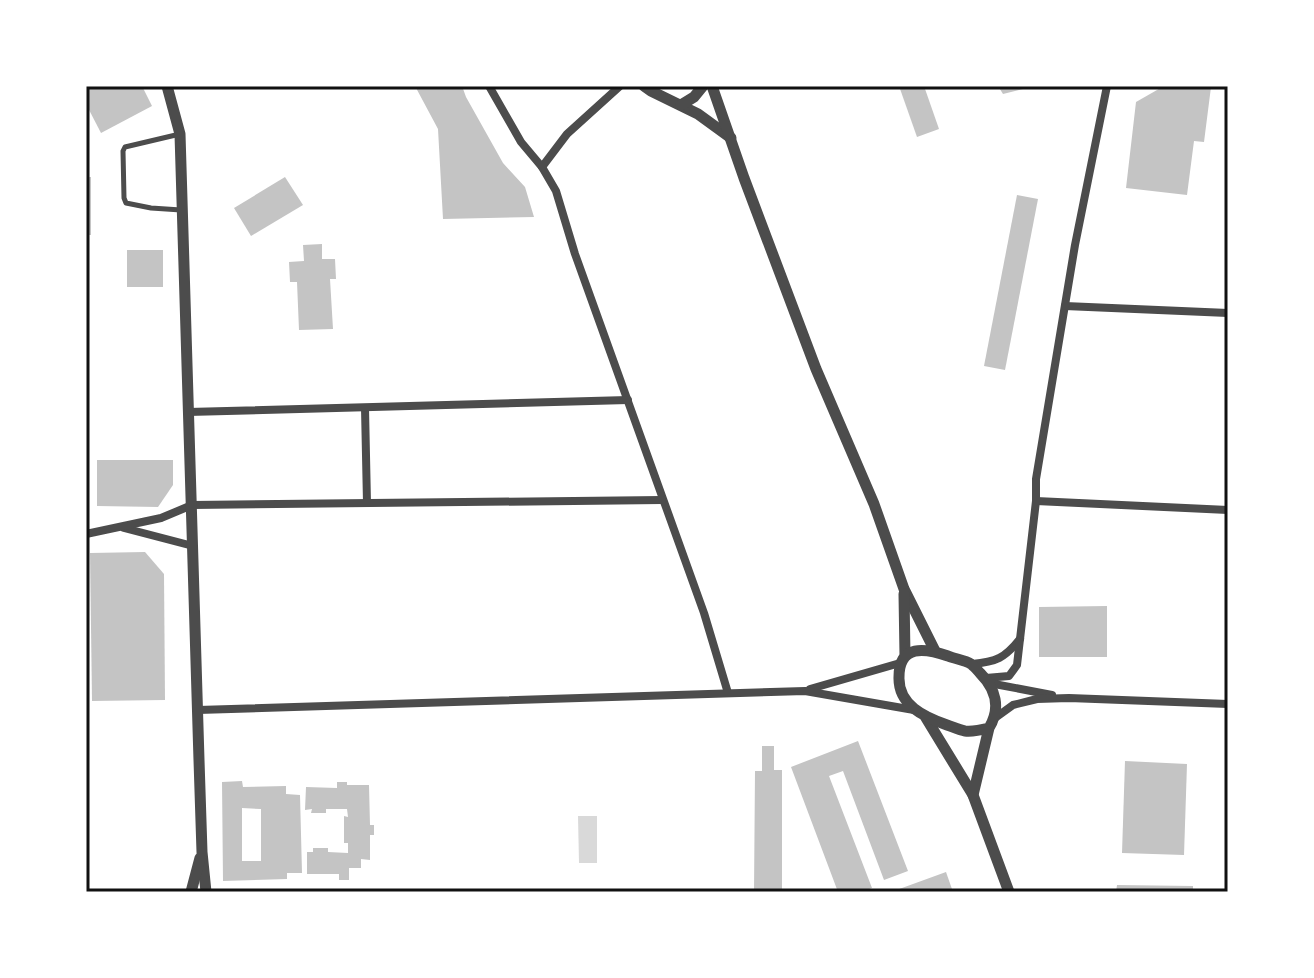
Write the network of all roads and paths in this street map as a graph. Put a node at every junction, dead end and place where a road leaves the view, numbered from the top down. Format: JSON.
{"nodes":[{"id":1,"x":167,"y":86,"type":"edge"},
{"id":2,"x":489,"y":86,"type":"edge"},
{"id":3,"x":620,"y":86,"type":"edge"},
{"id":4,"x":644,"y":86,"type":"edge"},
{"id":5,"x":703,"y":86,"type":"edge"},
{"id":6,"x":712,"y":86,"type":"edge"},
{"id":7,"x":1107,"y":86,"type":"edge"},
{"id":8,"x":681,"y":105,"type":"junction"},
{"id":9,"x":180,"y":134,"type":"junction"},
{"id":10,"x":731,"y":138,"type":"junction"},
{"id":11,"x":542,"y":167,"type":"junction"},
{"id":12,"x":182,"y":210,"type":"junction"},
{"id":13,"x":1065,"y":306,"type":"junction"},
{"id":14,"x":1228,"y":313,"type":"edge"},
{"id":15,"x":628,"y":400,"type":"junction"},
{"id":16,"x":365,"y":408,"type":"junction"},
{"id":17,"x":188,"y":412,"type":"junction"},
{"id":18,"x":662,"y":500,"type":"junction"},
{"id":19,"x":1036,"y":501,"type":"junction"},
{"id":20,"x":367,"y":503,"type":"junction"},
{"id":21,"x":192,"y":505,"type":"junction"},
{"id":22,"x":1228,"y":510,"type":"edge"},
{"id":23,"x":123,"y":527,"type":"junction"},
{"id":24,"x":86,"y":534,"type":"edge"},
{"id":25,"x":193,"y":546,"type":"junction"},
{"id":26,"x":904,"y":589,"type":"junction"},
{"id":27,"x":1020,"y":639,"type":"junction"},
{"id":28,"x":935,"y":651,"type":"junction"},
{"id":29,"x":902,"y":659,"type":"junction"},
{"id":30,"x":972,"y":664,"type":"junction"},
{"id":31,"x":987,"y":680,"type":"junction"},
{"id":32,"x":805,"y":691,"type":"junction"},
{"id":33,"x":728,"y":693,"type":"junction"},
{"id":34,"x":1069,"y":698,"type":"junction"},
{"id":35,"x":1228,"y":704,"type":"edge"},
{"id":36,"x":198,"y":710,"type":"junction"},
{"id":37,"x":914,"y":710,"type":"junction"},
{"id":38,"x":926,"y":718,"type":"junction"},
{"id":39,"x":992,"y":723,"type":"junction"},
{"id":40,"x":973,"y":795,"type":"junction"},
{"id":41,"x":202,"y":852,"type":"junction"},
{"id":42,"x":191,"y":892,"type":"edge"},
{"id":43,"x":206,"y":892,"type":"edge"},
{"id":44,"x":1009,"y":892,"type":"edge"}],
"edges":[{"from":1,"to":9,"type":"street"},
{"from":2,"to":11,"type":"street"},
{"from":3,"to":11,"type":"street"},
{"from":4,"to":8,"type":"street"},
{"from":5,"to":8,"type":"street"},
{"from":6,"to":10,"type":"street"},
{"from":7,"to":13,"type":"street"},
{"from":8,"to":10,"type":"street"},
{"from":9,"to":12,"type":"street"},
{"from":9,"to":12,"type":"lane"},
{"from":10,"to":26,"type":"street"},
{"from":11,"to":15,"type":"street"},
{"from":12,"to":17,"type":"street"},
{"from":13,"to":14,"type":"street"},
{"from":13,"to":19,"type":"street"},
{"from":15,"to":16,"type":"street"},
{"from":15,"to":18,"type":"street"},
{"from":16,"to":17,"type":"street"},
{"from":16,"to":20,"type":"street"},
{"from":17,"to":21,"type":"street"},
{"from":18,"to":20,"type":"street"},
{"from":18,"to":33,"type":"street"},
{"from":19,"to":22,"type":"street"},
{"from":19,"to":27,"type":"street"},
{"from":20,"to":21,"type":"street"},
{"from":21,"to":23,"type":"street"},
{"from":21,"to":25,"type":"street"},
{"from":23,"to":24,"type":"street"},
{"from":23,"to":25,"type":"street"},
{"from":25,"to":36,"type":"street"},
{"from":26,"to":28,"type":"street"},
{"from":26,"to":29,"type":"street"},
{"from":27,"to":30,"type":"street"},
{"from":27,"to":31,"type":"street"},
{"from":28,"to":29,"type":"street"},
{"from":28,"to":30,"type":"street"},
{"from":29,"to":32,"type":"street"},
{"from":29,"to":37,"type":"street"},
{"from":30,"to":31,"type":"street"},
{"from":31,"to":34,"type":"street"},
{"from":31,"to":39,"type":"street"},
{"from":32,"to":33,"type":"street"},
{"from":32,"to":37,"type":"street"},
{"from":33,"to":36,"type":"street"},
{"from":34,"to":35,"type":"street"},
{"from":34,"to":39,"type":"street"},
{"from":36,"to":41,"type":"street"},
{"from":37,"to":38,"type":"street"},
{"from":38,"to":39,"type":"street"},
{"from":38,"to":40,"type":"street"},
{"from":39,"to":40,"type":"street"},
{"from":40,"to":44,"type":"street"},
{"from":41,"to":42,"type":"street"},
{"from":41,"to":43,"type":"street"}]}
